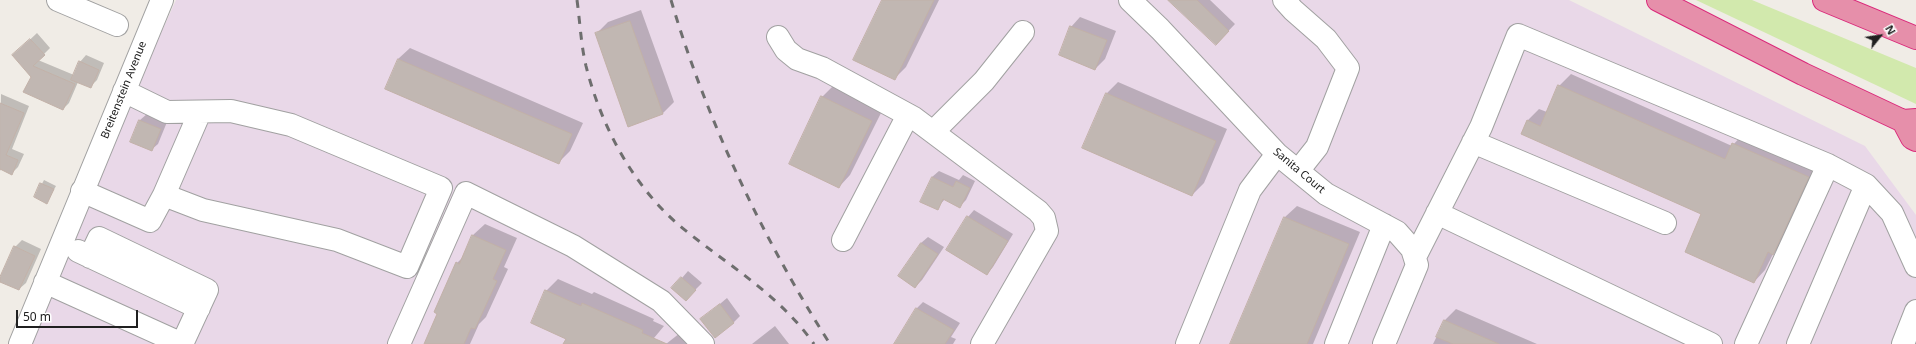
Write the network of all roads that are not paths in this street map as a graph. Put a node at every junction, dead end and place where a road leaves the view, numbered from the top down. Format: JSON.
{"nodes":[{"id":1,"x":58,"y":0,"type":"edge"},
{"id":2,"x":162,"y":0,"type":"edge"},
{"id":3,"x":1130,"y":0,"type":"edge"},
{"id":4,"x":1284,"y":0,"type":"edge"},
{"id":5,"x":1658,"y":0,"type":"edge"},
{"id":6,"x":1824,"y":0,"type":"edge"},
{"id":7,"x":116,"y":25,"type":"dead end"},
{"id":8,"x":1023,"y":32,"type":"dead end"},
{"id":9,"x":778,"y":37,"type":"dead end"},
{"id":10,"x":1916,"y":38,"type":"edge"},
{"id":11,"x":124,"y":91,"type":"junction"},
{"id":12,"x":200,"y":112,"type":"junction"},
{"id":13,"x":908,"y":115,"type":"junction"},
{"id":14,"x":1910,"y":120,"type":"edge"},
{"id":15,"x":933,"y":132,"type":"junction"},
{"id":16,"x":1916,"y":140,"type":"edge"},
{"id":17,"x":1473,"y":142,"type":"junction"},
{"id":18,"x":1277,"y":154,"type":"junction"},
{"id":19,"x":1828,"y":164,"type":"junction"},
{"id":20,"x":1298,"y":171,"type":"junction"},
{"id":21,"x":1866,"y":185,"type":"junction"},
{"id":22,"x":84,"y":186,"type":"junction"},
{"id":23,"x":442,"y":188,"type":"junction"},
{"id":24,"x":466,"y":193,"type":"junction"},
{"id":25,"x":164,"y":195,"type":"junction"},
{"id":26,"x":1437,"y":213,"type":"junction"},
{"id":27,"x":1665,"y":223,"type":"dead end"},
{"id":28,"x":1384,"y":226,"type":"junction"},
{"id":29,"x":842,"y":240,"type":"dead end"},
{"id":30,"x":62,"y":244,"type":"junction"},
{"id":31,"x":1415,"y":257,"type":"junction"},
{"id":32,"x":1916,"y":266,"type":"edge"},
{"id":33,"x":45,"y":282,"type":"junction"},
{"id":34,"x":1916,"y":311,"type":"edge"},
{"id":35,"x":22,"y":343,"type":"edge"},
{"id":36,"x":182,"y":344,"type":"edge"},
{"id":37,"x":399,"y":344,"type":"edge"},
{"id":38,"x":703,"y":344,"type":"edge"},
{"id":39,"x":982,"y":344,"type":"edge"},
{"id":40,"x":1187,"y":344,"type":"edge"},
{"id":41,"x":1336,"y":344,"type":"edge"},
{"id":42,"x":1384,"y":344,"type":"edge"},
{"id":43,"x":1712,"y":344,"type":"edge"},
{"id":44,"x":1746,"y":344,"type":"edge"},
{"id":45,"x":1798,"y":344,"type":"edge"},
{"id":46,"x":1903,"y":344,"type":"edge"}],
"edges":[{"from":1,"to":7,"type":"street"},
{"from":2,"to":11,"type":"street","name":"Breitenstein Avenue"},
{"from":3,"to":18,"type":"street","name":"Sanita Court"},
{"from":4,"to":20,"type":"street"},
{"from":5,"to":14,"type":"highway"},
{"from":6,"to":10,"type":"highway"},
{"from":8,"to":15,"type":"street"},
{"from":9,"to":13,"type":"street"},
{"from":11,"to":12,"type":"street"},
{"from":11,"to":22,"type":"street","name":"Breitenstein Avenue"},
{"from":12,"to":23,"type":"street"},
{"from":12,"to":25,"type":"street"},
{"from":13,"to":15,"type":"street"},
{"from":13,"to":29,"type":"street"},
{"from":14,"to":16,"type":"highway"},
{"from":15,"to":39,"type":"street"},
{"from":17,"to":19,"type":"street"},
{"from":17,"to":26,"type":"street"},
{"from":17,"to":27,"type":"street"},
{"from":18,"to":20,"type":"street","name":"Sanita Court"},
{"from":18,"to":40,"type":"street"},
{"from":19,"to":21,"type":"street"},
{"from":19,"to":44,"type":"street"},
{"from":20,"to":28,"type":"street","name":"Sanita Court"},
{"from":21,"to":32,"type":"street"},
{"from":21,"to":45,"type":"street"},
{"from":22,"to":25,"type":"street"},
{"from":22,"to":30,"type":"street","name":"Breitenstein Avenue"},
{"from":23,"to":24,"type":"street"},
{"from":23,"to":25,"type":"street"},
{"from":24,"to":37,"type":"street"},
{"from":24,"to":38,"type":"street"},
{"from":26,"to":31,"type":"street"},
{"from":26,"to":43,"type":"street"},
{"from":28,"to":31,"type":"street","name":"Sanita Court"},
{"from":28,"to":41,"type":"street"},
{"from":30,"to":33,"type":"street","name":"Breitenstein Avenue"},
{"from":30,"to":36,"type":"street"},
{"from":31,"to":42,"type":"street"},
{"from":33,"to":35,"type":"street","name":"Breitenstein Avenue"},
{"from":33,"to":36,"type":"street"},
{"from":34,"to":46,"type":"street"}]}
